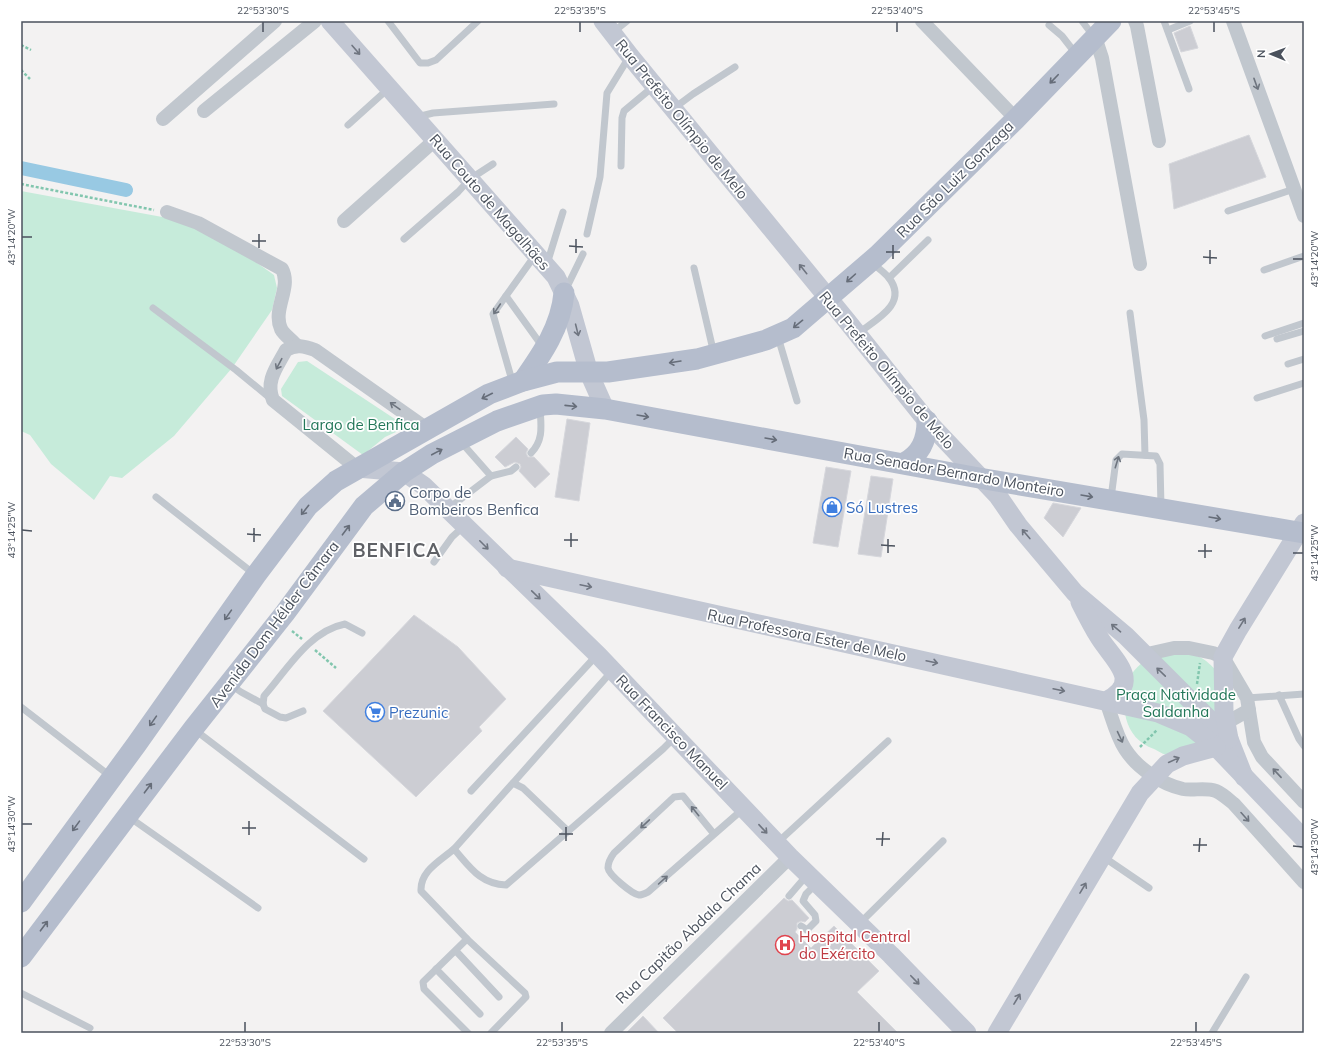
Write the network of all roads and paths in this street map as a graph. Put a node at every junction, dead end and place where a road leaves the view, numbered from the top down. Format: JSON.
{"nodes":[{"id":1,"x":275,"y":21,"type":"edge"},
{"id":2,"x":315,"y":21,"type":"edge"},
{"id":3,"x":330,"y":21,"type":"edge"},
{"id":4,"x":388,"y":21,"type":"edge"},
{"id":5,"x":478,"y":21,"type":"edge"},
{"id":6,"x":627,"y":21,"type":"edge"},
{"id":7,"x":922,"y":21,"type":"edge"},
{"id":8,"x":1082,"y":21,"type":"edge"},
{"id":9,"x":1111,"y":21,"type":"edge"},
{"id":10,"x":1134,"y":21,"type":"edge"},
{"id":11,"x":1164,"y":21,"type":"edge"},
{"id":12,"x":1190,"y":21,"type":"edge"},
{"id":13,"x":1233,"y":21,"type":"edge"},
{"id":14,"x":1049,"y":25,"type":"dead end"},
{"id":15,"x":608,"y":27,"type":"edge"},
{"id":16,"x":1168,"y":30,"type":"junction"},
{"id":17,"x":1095,"y":38,"type":"junction"},
{"id":18,"x":21,"y":45,"type":"edge"},
{"id":19,"x":31,"y":50,"type":"dead end"},
{"id":20,"x":1078,"y":55,"type":"junction"},
{"id":21,"x":630,"y":56,"type":"junction"},
{"id":22,"x":735,"y":67,"type":"dead end"},
{"id":23,"x":21,"y":70,"type":"edge"},
{"id":24,"x":30,"y":78,"type":"dead end"},
{"id":25,"x":654,"y":85,"type":"junction"},
{"id":26,"x":389,"y":88,"type":"junction"},
{"id":27,"x":1189,"y":89,"type":"dead end"},
{"id":28,"x":554,"y":104,"type":"dead end"},
{"id":29,"x":673,"y":110,"type":"junction"},
{"id":30,"x":204,"y":111,"type":"dead end"},
{"id":31,"x":415,"y":117,"type":"junction"},
{"id":32,"x":163,"y":119,"type":"dead end"},
{"id":33,"x":1016,"y":119,"type":"junction"},
{"id":34,"x":348,"y":125,"type":"dead end"},
{"id":35,"x":435,"y":140,"type":"junction"},
{"id":36,"x":1159,"y":141,"type":"dead end"},
{"id":37,"x":493,"y":164,"type":"dead end"},
{"id":38,"x":621,"y":166,"type":"dead end"},
{"id":39,"x":470,"y":179,"type":"junction"},
{"id":40,"x":21,"y":184,"type":"edge"},
{"id":41,"x":1294,"y":189,"type":"junction"},
{"id":42,"x":1228,"y":211,"type":"dead end"},
{"id":43,"x":167,"y":212,"type":"joint"},
{"id":44,"x":563,"y":212,"type":"dead end"},
{"id":45,"x":1304,"y":216,"type":"edge"},
{"id":46,"x":344,"y":221,"type":"dead end"},
{"id":47,"x":587,"y":234,"type":"dead end"},
{"id":48,"x":404,"y":239,"type":"dead end"},
{"id":49,"x":928,"y":240,"type":"dead end"},
{"id":50,"x":583,"y":254,"type":"dead end"},
{"id":51,"x":1304,"y":256,"type":"edge"},
{"id":52,"x":541,"y":260,"type":"junction"},
{"id":53,"x":870,"y":261,"type":"junction"},
{"id":54,"x":1140,"y":264,"type":"dead end"},
{"id":55,"x":694,"y":268,"type":"dead end"},
{"id":56,"x":1264,"y":270,"type":"dead end"},
{"id":57,"x":889,"y":278,"type":"junction"},
{"id":58,"x":564,"y":293,"type":"junction"},
{"id":59,"x":506,"y":296,"type":"junction"},
{"id":60,"x":828,"y":299,"type":"junction"},
{"id":61,"x":153,"y":308,"type":"dead end"},
{"id":62,"x":1130,"y":313,"type":"dead end"},
{"id":63,"x":1304,"y":323,"type":"edge"},
{"id":64,"x":1304,"y":331,"type":"edge"},
{"id":65,"x":857,"y":334,"type":"junction"},
{"id":66,"x":777,"y":335,"type":"junction"},
{"id":67,"x":1265,"y":336,"type":"dead end"},
{"id":68,"x":1277,"y":340,"type":"dead end"},
{"id":69,"x":296,"y":345,"type":"junction"},
{"id":70,"x":544,"y":349,"type":"junction"},
{"id":71,"x":714,"y":354,"type":"junction"},
{"id":72,"x":1304,"y":359,"type":"edge"},
{"id":73,"x":1288,"y":364,"type":"dead end"},
{"id":74,"x":589,"y":373,"type":"junction"},
{"id":75,"x":518,"y":383,"type":"junction"},
{"id":76,"x":1304,"y":383,"type":"edge"},
{"id":77,"x":1257,"y":398,"type":"dead end"},
{"id":78,"x":273,"y":400,"type":"junction"},
{"id":79,"x":797,"y":401,"type":"dead end"},
{"id":80,"x":540,"y":406,"type":"junction"},
{"id":81,"x":605,"y":409,"type":"junction"},
{"id":82,"x":926,"y":421,"type":"junction"},
{"id":83,"x":427,"y":429,"type":"junction"},
{"id":84,"x":459,"y":440,"type":"junction"},
{"id":85,"x":531,"y":453,"type":"dead end"},
{"id":86,"x":1145,"y":455,"type":"junction"},
{"id":87,"x":904,"y":463,"type":"junction"},
{"id":88,"x":516,"y":467,"type":"dead end"},
{"id":89,"x":357,"y":468,"type":"junction"},
{"id":90,"x":404,"y":472,"type":"junction"},
{"id":91,"x":491,"y":476,"type":"junction"},
{"id":92,"x":979,"y":478,"type":"junction"},
{"id":93,"x":156,"y":497,"type":"dead end"},
{"id":94,"x":1110,"y":500,"type":"junction"},
{"id":95,"x":447,"y":509,"type":"junction"},
{"id":96,"x":1162,"y":509,"type":"junction"},
{"id":97,"x":464,"y":526,"type":"junction"},
{"id":98,"x":1302,"y":530,"type":"edge"},
{"id":99,"x":434,"y":562,"type":"dead end"},
{"id":100,"x":507,"y":568,"type":"junction"},
{"id":101,"x":256,"y":575,"type":"junction"},
{"id":102,"x":1075,"y":593,"type":"junction"},
{"id":103,"x":362,"y":633,"type":"dead end"},
{"id":104,"x":598,"y":655,"type":"junction"},
{"id":105,"x":1143,"y":655,"type":"junction"},
{"id":106,"x":1224,"y":657,"type":"junction"},
{"id":107,"x":612,"y":670,"type":"junction"},
{"id":108,"x":230,"y":683,"type":"junction"},
{"id":109,"x":1304,"y":694,"type":"edge"},
{"id":110,"x":1279,"y":695,"type":"junction"},
{"id":111,"x":1106,"y":701,"type":"junction"},
{"id":112,"x":263,"y":704,"type":"junction"},
{"id":113,"x":1248,"y":704,"type":"junction"},
{"id":114,"x":21,"y":707,"type":"edge"},
{"id":115,"x":303,"y":711,"type":"dead end"},
{"id":116,"x":194,"y":729,"type":"junction"},
{"id":117,"x":675,"y":736,"type":"junction"},
{"id":118,"x":1224,"y":736,"type":"junction"},
{"id":119,"x":888,"y":741,"type":"dead end"},
{"id":120,"x":1304,"y":746,"type":"edge"},
{"id":121,"x":112,"y":777,"type":"junction"},
{"id":122,"x":1153,"y":777,"type":"junction"},
{"id":123,"x":512,"y":782,"type":"junction"},
{"id":124,"x":471,"y":791,"type":"dead end"},
{"id":125,"x":1304,"y":802,"type":"edge"},
{"id":126,"x":744,"y":808,"type":"junction"},
{"id":127,"x":127,"y":816,"type":"junction"},
{"id":128,"x":568,"y":831,"type":"junction"},
{"id":129,"x":714,"y":834,"type":"junction"},
{"id":130,"x":1304,"y":839,"type":"edge"},
{"id":131,"x":943,"y":841,"type":"dead end"},
{"id":132,"x":454,"y":849,"type":"junction"},
{"id":133,"x":784,"y":850,"type":"junction"},
{"id":134,"x":1102,"y":856,"type":"junction"},
{"id":135,"x":364,"y":859,"type":"dead end"},
{"id":136,"x":812,"y":878,"type":"junction"},
{"id":137,"x":1304,"y":882,"type":"edge"},
{"id":138,"x":1149,"y":888,"type":"dead end"},
{"id":139,"x":789,"y":896,"type":"dead end"},
{"id":140,"x":21,"y":902,"type":"edge"},
{"id":141,"x":258,"y":908,"type":"dead end"},
{"id":142,"x":859,"y":924,"type":"junction"},
{"id":143,"x":801,"y":926,"type":"dead end"},
{"id":144,"x":467,"y":940,"type":"junction"},
{"id":145,"x":456,"y":951,"type":"junction"},
{"id":146,"x":21,"y":957,"type":"edge"},
{"id":147,"x":436,"y":969,"type":"junction"},
{"id":148,"x":1246,"y":977,"type":"dead end"},
{"id":149,"x":21,"y":993,"type":"edge"},
{"id":150,"x":498,"y":997,"type":"dead end"},
{"id":151,"x":480,"y":1014,"type":"dead end"},
{"id":152,"x":90,"y":1028,"type":"dead end"},
{"id":153,"x":468,"y":1033,"type":"edge"},
{"id":154,"x":491,"y":1033,"type":"edge"},
{"id":155,"x":611,"y":1033,"type":"edge"},
{"id":156,"x":967,"y":1033,"type":"edge"},
{"id":157,"x":997,"y":1033,"type":"edge"},
{"id":158,"x":1212,"y":1033,"type":"edge"}],
"edges":[{"from":1,"to":32,"type":"street"},
{"from":2,"to":30,"type":"street"},
{"from":3,"to":26,"type":"street","name":"Rua Couto de Magalhães","one_way":true},
{"from":4,"to":5,"type":"lane"},
{"from":6,"to":15,"type":"lane"},
{"from":7,"to":33,"type":"street"},
{"from":8,"to":17,"type":"lane"},
{"from":9,"to":17,"type":"main road","name":"Rua São Luiz Gonzaga"},
{"from":10,"to":36,"type":"street"},
{"from":11,"to":16,"type":"lane"},
{"from":12,"to":16,"type":"lane"},
{"from":13,"to":41,"type":"street","one_way":true},
{"from":14,"to":20,"type":"lane"},
{"from":15,"to":21,"type":"street","name":"Rua Prefeito Olímpio de Melo"},
{"from":16,"to":27,"type":"lane"},
{"from":17,"to":20,"type":"main road","name":"Rua São Luiz Gonzaga"},
{"from":17,"to":54,"type":"street"},
{"from":18,"to":19,"type":"path"},
{"from":20,"to":33,"type":"main road","name":"Rua São Luiz Gonzaga","one_way":true},
{"from":21,"to":25,"type":"street","name":"Rua Prefeito Olímpio de Melo"},
{"from":21,"to":47,"type":"lane"},
{"from":22,"to":29,"type":"lane"},
{"from":23,"to":24,"type":"path"},
{"from":25,"to":29,"type":"street","name":"Rua Prefeito Olímpio de Melo"},
{"from":25,"to":38,"type":"lane"},
{"from":26,"to":31,"type":"street","name":"Rua Couto de Magalhães"},
{"from":26,"to":34,"type":"lane"},
{"from":28,"to":31,"type":"lane"},
{"from":60,"to":29,"type":"street","name":"Rua Prefeito Olímpio de Melo","one_way":true},
{"from":31,"to":35,"type":"street","name":"Rua Couto de Magalhães"},
{"from":33,"to":53,"type":"main road","name":"Rua São Luiz Gonzaga"},
{"from":35,"to":39,"type":"street","name":"Rua Couto de Magalhães"},
{"from":35,"to":46,"type":"street"},
{"from":37,"to":39,"type":"lane"},
{"from":39,"to":48,"type":"lane"},
{"from":39,"to":52,"type":"street","name":"Rua Couto de Magalhães"},
{"from":40,"to":43,"type":"path"},
{"from":41,"to":42,"type":"lane"},
{"from":41,"to":45,"type":"street"},
{"from":43,"to":69,"type":"street"},
{"from":44,"to":52,"type":"lane"},
{"from":49,"to":57,"type":"lane"},
{"from":50,"to":58,"type":"lane"},
{"from":51,"to":56,"type":"lane"},
{"from":52,"to":58,"type":"street","name":"Rua Couto de Magalhães"},
{"from":52,"to":59,"type":"lane"},
{"from":53,"to":57,"type":"lane"},
{"from":53,"to":60,"type":"main road","name":"Rua São Luiz Gonzaga","one_way":true},
{"from":55,"to":71,"type":"lane"},
{"from":57,"to":65,"type":"lane"},
{"from":58,"to":70,"type":"main road"},
{"from":58,"to":74,"type":"street","name":"Rua Couto de Magalhães","one_way":true},
{"from":59,"to":70,"type":"lane"},
{"from":59,"to":75,"type":"lane","one_way":true},
{"from":60,"to":65,"type":"street","name":"Rua Prefeito Olímpio de Melo"},
{"from":60,"to":66,"type":"main road","name":"Rua São Luiz Gonzaga","one_way":true},
{"from":61,"to":78,"type":"lane"},
{"from":62,"to":86,"type":"lane"},
{"from":63,"to":67,"type":"lane"},
{"from":64,"to":68,"type":"lane"},
{"from":65,"to":82,"type":"street","name":"Rua Prefeito Olímpio de Melo"},
{"from":66,"to":71,"type":"main road","name":"Rua São Luiz Gonzaga"},
{"from":66,"to":79,"type":"lane"},
{"from":69,"to":78,"type":"street","one_way":true},
{"from":83,"to":69,"type":"street","one_way":true},
{"from":70,"to":75,"type":"main road"},
{"from":71,"to":74,"type":"main road","name":"Rua São Luiz Gonzaga","one_way":true},
{"from":72,"to":73,"type":"lane"},
{"from":74,"to":75,"type":"main road","name":"Rua São Luiz Gonzaga"},
{"from":74,"to":81,"type":"street","name":"Rua Couto de Magalhães"},
{"from":75,"to":83,"type":"main road","name":"Rua São Luiz Gonzaga","one_way":true},
{"from":76,"to":77,"type":"lane"},
{"from":78,"to":89,"type":"street"},
{"from":80,"to":81,"type":"main road","name":"Avenida Dom Hélder Câmara","one_way":true},
{"from":80,"to":84,"type":"main road","name":"Avenida Dom Hélder Câmara"},
{"from":80,"to":85,"type":"lane"},
{"from":81,"to":87,"type":"main road","name":"Rua Senador Bernardo Monteiro","one_way":true},
{"from":82,"to":87,"type":"main road"},
{"from":82,"to":92,"type":"street","name":"Rua Prefeito Olímpio de Melo"},
{"from":83,"to":89,"type":"main road"},
{"from":90,"to":84,"type":"main road","name":"Avenida Dom Hélder Câmara","one_way":true},
{"from":84,"to":91,"type":"lane"},
{"from":94,"to":86,"type":"lane","one_way":true},
{"from":86,"to":96,"type":"lane"},
{"from":87,"to":92,"type":"main road","name":"Rua Senador Bernardo Monteiro"},
{"from":88,"to":91,"type":"lane"},
{"from":89,"to":90,"type":"street"},
{"from":89,"to":101,"type":"main road","one_way":true},
{"from":90,"to":95,"type":"street","name":"Rua Francisco Manuel"},
{"from":108,"to":90,"type":"main road","name":"Avenida Dom Hélder Câmara","one_way":true},
{"from":91,"to":95,"type":"lane"},
{"from":92,"to":94,"type":"main road","name":"Rua Senador Bernardo Monteiro","one_way":true},
{"from":102,"to":92,"type":"street","name":"Rua Prefeito Olímpio de Melo","one_way":true},
{"from":93,"to":101,"type":"lane"},
{"from":94,"to":96,"type":"main road","name":"Rua Senador Bernardo Monteiro"},
{"from":95,"to":97,"type":"street","name":"Rua Francisco Manuel"},
{"from":96,"to":98,"type":"main road","name":"Rua Senador Bernardo Monteiro","one_way":true},
{"from":97,"to":99,"type":"lane"},
{"from":97,"to":100,"type":"street","name":"Rua Francisco Manuel","one_way":true},
{"from":106,"to":98,"type":"street","one_way":true},
{"from":100,"to":104,"type":"street","name":"Rua Francisco Manuel","one_way":true},
{"from":100,"to":111,"type":"street","name":"Rua Professora Ester de Melo","one_way":true},
{"from":101,"to":121,"type":"main road","one_way":true},
{"from":105,"to":102,"type":"street","name":"Rua Prefeito Olímpio de Melo","one_way":true},
{"from":102,"to":111,"type":"street"},
{"from":103,"to":112,"type":"lane"},
{"from":104,"to":107,"type":"street","name":"Rua Francisco Manuel"},
{"from":104,"to":124,"type":"lane"},
{"from":105,"to":106,"type":"street"},
{"from":118,"to":105,"type":"street","name":"Rua Prefeito Olímpio de Melo","one_way":true},
{"from":106,"to":113,"type":"street"},
{"from":106,"to":118,"type":"street"},
{"from":107,"to":117,"type":"street","name":"Rua Francisco Manuel"},
{"from":107,"to":123,"type":"lane"},
{"from":108,"to":112,"type":"lane"},
{"from":108,"to":116,"type":"main road","name":"Avenida Dom Hélder Câmara"},
{"from":109,"to":110,"type":"lane"},
{"from":110,"to":113,"type":"lane"},
{"from":110,"to":120,"type":"lane"},
{"from":111,"to":118,"type":"street"},
{"from":111,"to":122,"type":"street","one_way":true},
{"from":112,"to":115,"type":"lane"},
{"from":113,"to":118,"type":"street"},
{"from":125,"to":113,"type":"street","one_way":true},
{"from":114,"to":121,"type":"lane"},
{"from":127,"to":116,"type":"main road","name":"Avenida Dom Hélder Câmara","one_way":true},
{"from":116,"to":135,"type":"lane"},
{"from":117,"to":126,"type":"street","name":"Rua Francisco Manuel"},
{"from":117,"to":128,"type":"lane"},
{"from":122,"to":118,"type":"street","one_way":true},
{"from":118,"to":130,"type":"street"},
{"from":119,"to":133,"type":"lane"},
{"from":121,"to":140,"type":"main road","one_way":true},
{"from":122,"to":134,"type":"street"},
{"from":122,"to":137,"type":"street","one_way":true},
{"from":123,"to":128,"type":"lane"},
{"from":123,"to":132,"type":"lane"},
{"from":126,"to":129,"type":"lane"},
{"from":126,"to":133,"type":"street","name":"Rua Francisco Manuel","one_way":true},
{"from":127,"to":141,"type":"lane"},
{"from":146,"to":127,"type":"main road","name":"Avenida Dom Hélder Câmara","one_way":true},
{"from":128,"to":132,"type":"lane"},
{"from":129,"to":129,"type":"lane","one_way":true},
{"from":131,"to":142,"type":"lane"},
{"from":132,"to":144,"type":"lane"},
{"from":133,"to":136,"type":"street","name":"Rua Francisco Manuel"},
{"from":133,"to":155,"type":"street","name":"Rua Capitão Abdala Chama"},
{"from":134,"to":138,"type":"lane"},
{"from":157,"to":134,"type":"street","one_way":true},
{"from":136,"to":139,"type":"lane"},
{"from":136,"to":142,"type":"street","name":"Rua Francisco Manuel"},
{"from":136,"to":143,"type":"lane"},
{"from":142,"to":156,"type":"street","name":"Rua Francisco Manuel","one_way":true},
{"from":144,"to":145,"type":"lane"},
{"from":144,"to":154,"type":"lane"},
{"from":145,"to":147,"type":"lane"},
{"from":145,"to":150,"type":"lane"},
{"from":147,"to":151,"type":"lane"},
{"from":147,"to":153,"type":"lane"},
{"from":148,"to":158,"type":"lane"},
{"from":149,"to":152,"type":"lane"}]}
